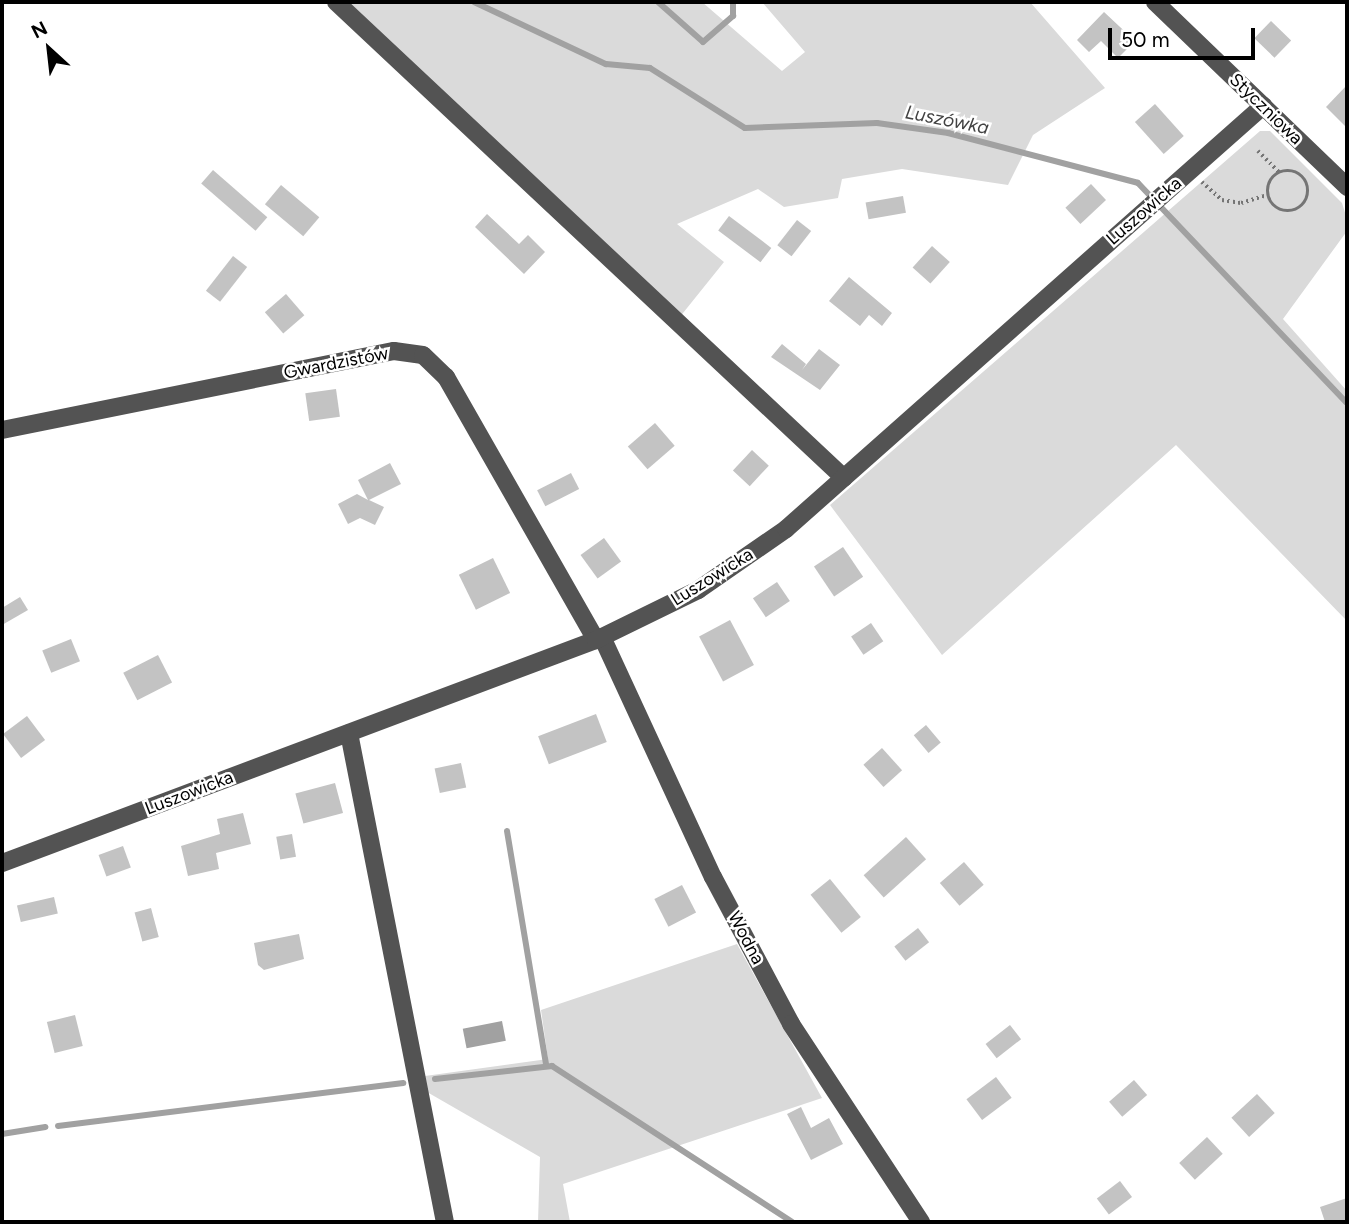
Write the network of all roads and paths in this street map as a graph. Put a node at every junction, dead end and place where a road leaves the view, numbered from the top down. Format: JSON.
{"nodes":[{"id":1,"x":336,"y":2,"type":"edge"},
{"id":2,"x":1155,"y":2,"type":"edge"},
{"id":3,"x":1263,"y":106,"type":"junction"},
{"id":4,"x":1258,"y":151,"type":"dead end"},
{"id":5,"x":1192,"y":169,"type":"junction"},
{"id":6,"x":1279,"y":172,"type":"junction"},
{"id":7,"x":1347,"y":187,"type":"edge"},
{"id":8,"x":1268,"y":195,"type":"junction"},
{"id":9,"x":2,"y":430,"type":"edge"},
{"id":10,"x":844,"y":478,"type":"junction"},
{"id":11,"x":599,"y":639,"type":"junction"},
{"id":12,"x":349,"y":733,"type":"junction"},
{"id":13,"x":2,"y":863,"type":"edge"},
{"id":14,"x":445,"y":1222,"type":"edge"},
{"id":15,"x":921,"y":1222,"type":"edge"}],
"edges":[{"from":1,"to":10,"type":"street"},
{"from":2,"to":3,"type":"street","name":"Styczniowa"},
{"from":3,"to":5,"type":"street","name":"Luszowicka"},
{"from":3,"to":7,"type":"street","name":"Styczniowa"},
{"from":4,"to":6,"type":"path"},
{"from":5,"to":8,"type":"path"},
{"from":5,"to":10,"type":"street","name":"Luszowicka"},
{"from":6,"to":8,"type":"path"},
{"from":6,"to":8,"type":"path"},
{"from":9,"to":11,"type":"street","name":"Gwardzistów"},
{"from":10,"to":11,"type":"street","name":"Luszowicka"},
{"from":11,"to":12,"type":"street","name":"Luszowicka"},
{"from":11,"to":15,"type":"street","name":"Wodna"},
{"from":12,"to":13,"type":"street","name":"Luszowicka"},
{"from":12,"to":14,"type":"street"}]}
